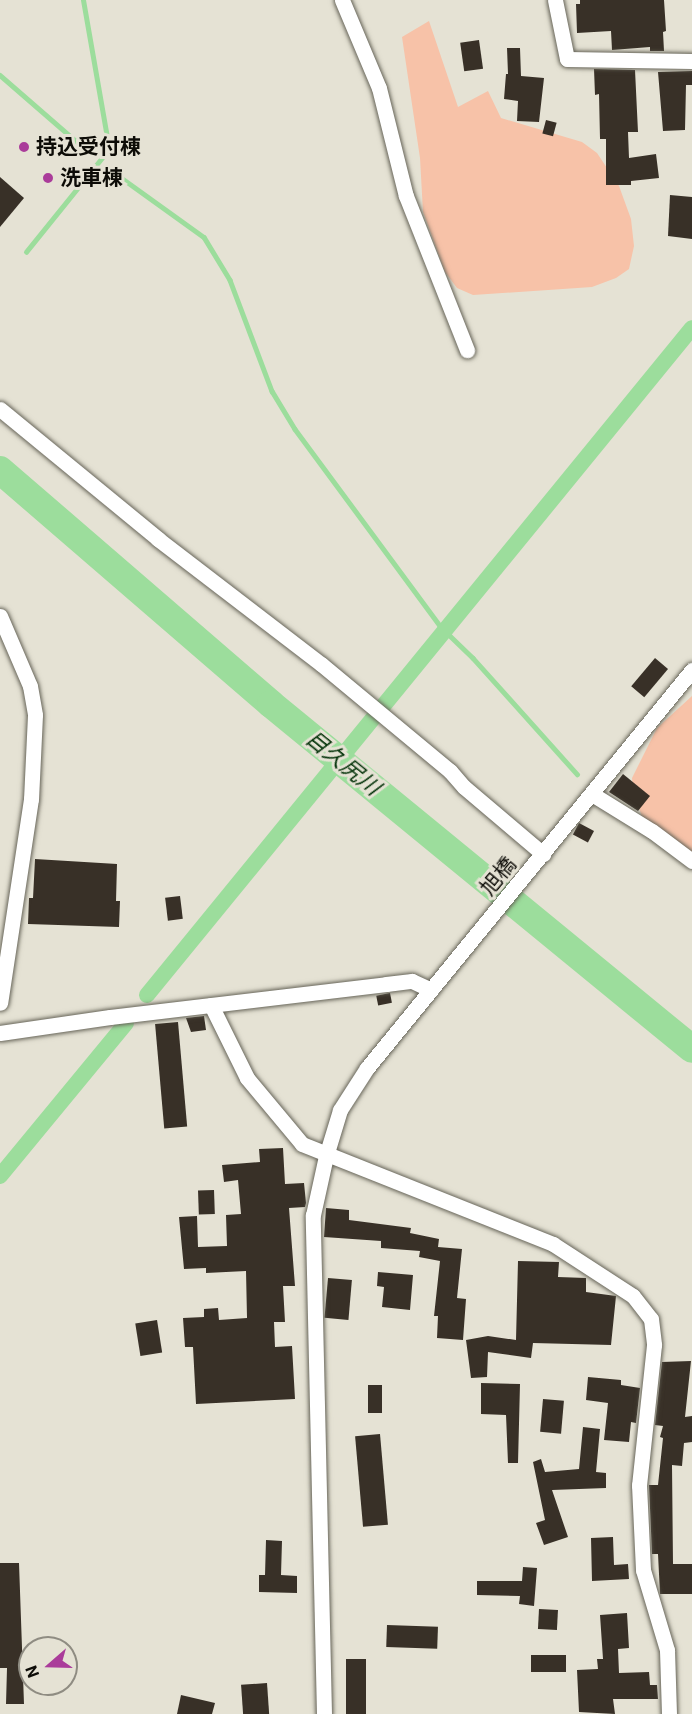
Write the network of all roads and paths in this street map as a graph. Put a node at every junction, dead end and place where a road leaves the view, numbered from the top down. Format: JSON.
{"nodes":[{"id":1,"x":342,"y":0,"type":"edge"},
{"id":2,"x":555,"y":0,"type":"edge"},
{"id":3,"x":692,"y":61,"type":"edge"},
{"id":4,"x":467,"y":350,"type":"dead end"},
{"id":5,"x":0,"y":409,"type":"edge"},
{"id":6,"x":0,"y":616,"type":"edge"},
{"id":7,"x":692,"y":670,"type":"edge"},
{"id":8,"x":592,"y":794,"type":"junction"},
{"id":9,"x":542,"y":856,"type":"junction"},
{"id":10,"x":692,"y":861,"type":"edge"},
{"id":11,"x":431,"y":990,"type":"junction"},
{"id":12,"x":0,"y":1003,"type":"edge"},
{"id":13,"x":211,"y":1005,"type":"junction"},
{"id":14,"x":0,"y":1033,"type":"edge"},
{"id":15,"x":326,"y":1156,"type":"junction"},
{"id":16,"x":324,"y":1714,"type":"edge"},
{"id":17,"x":669,"y":1714,"type":"edge"}],
"edges":[{"from":1,"to":4,"type":"street"},
{"from":2,"to":3,"type":"street"},
{"from":5,"to":9,"type":"street"},
{"from":6,"to":12,"type":"street"},
{"from":7,"to":8,"type":"street","name":"旭橋"},
{"from":8,"to":9,"type":"street","name":"旭橋"},
{"from":8,"to":10,"type":"street"},
{"from":9,"to":11,"type":"street","name":"旭橋"},
{"from":11,"to":13,"type":"street"},
{"from":11,"to":15,"type":"street","name":"旭橋"},
{"from":13,"to":14,"type":"street"},
{"from":13,"to":15,"type":"street"},
{"from":15,"to":16,"type":"street","name":"旭橋"},
{"from":15,"to":17,"type":"street"}]}
